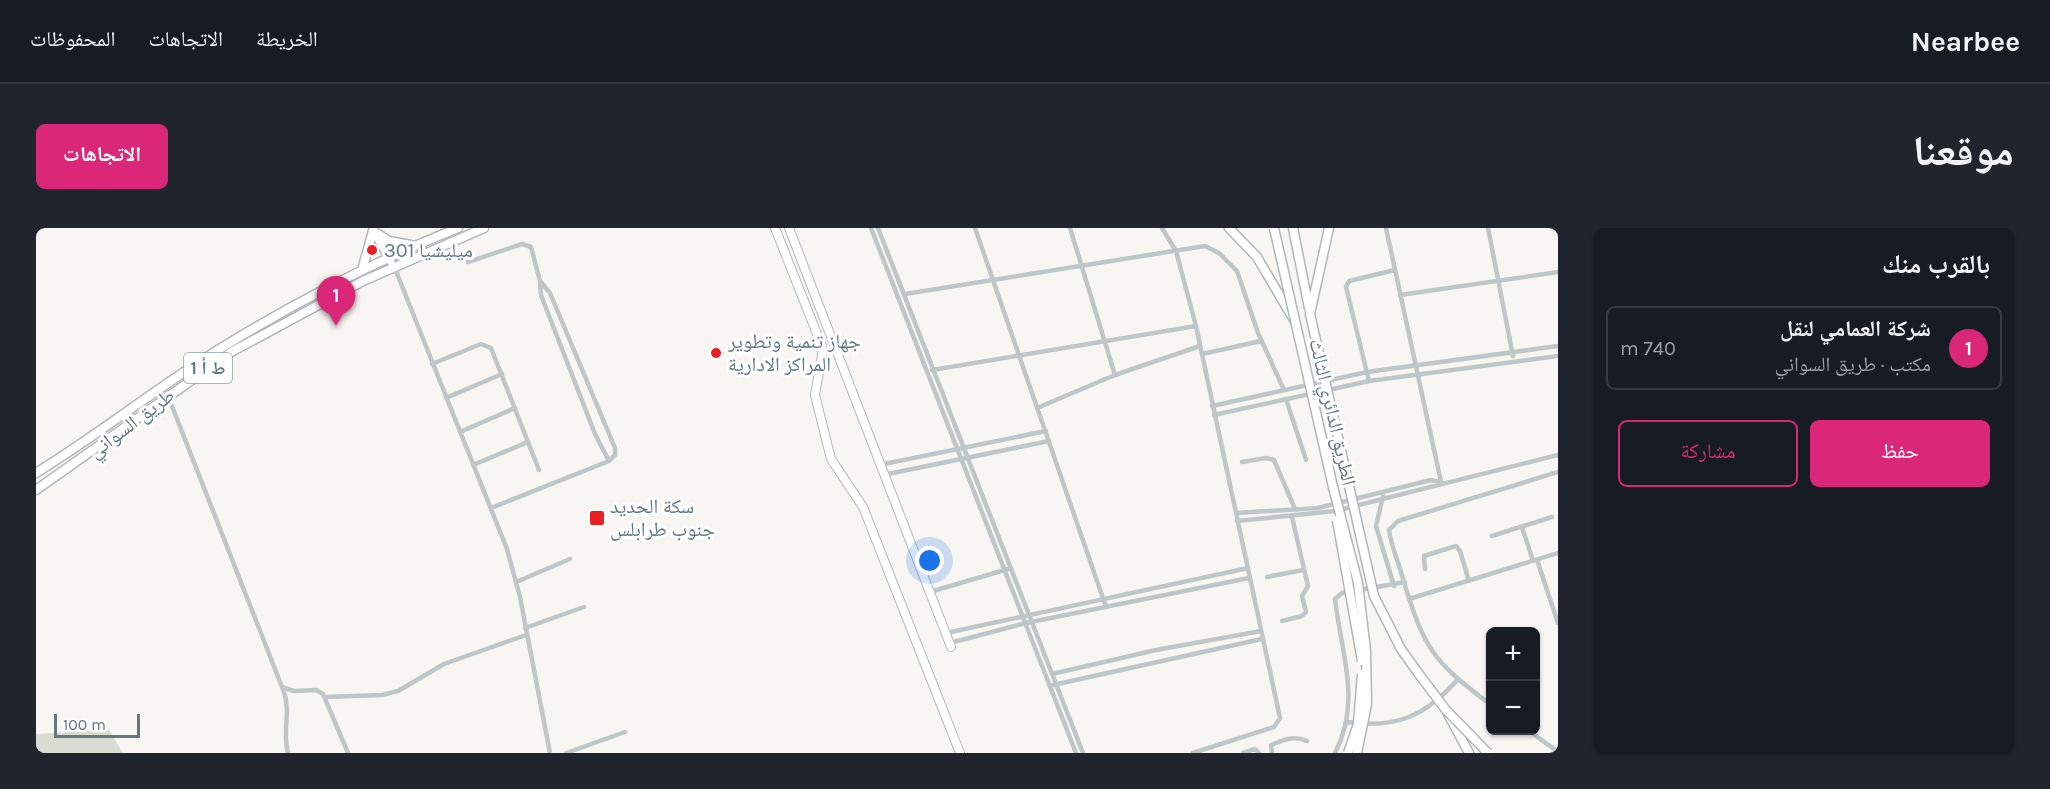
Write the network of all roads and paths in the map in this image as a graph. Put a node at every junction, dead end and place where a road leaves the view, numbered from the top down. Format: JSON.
{"nodes":[{"id":1,"x":458,"y":228,"type":"edge"},
{"id":2,"x":484,"y":228,"type":"edge"},
{"id":3,"x":775,"y":228,"type":"edge"},
{"id":4,"x":789,"y":228,"type":"edge"},
{"id":5,"x":871,"y":228,"type":"edge"},
{"id":6,"x":878,"y":228,"type":"edge"},
{"id":7,"x":975,"y":228,"type":"edge"},
{"id":8,"x":1070,"y":228,"type":"edge"},
{"id":9,"x":1162,"y":228,"type":"edge"},
{"id":10,"x":1229,"y":228,"type":"edge"},
{"id":11,"x":1274,"y":228,"type":"edge"},
{"id":12,"x":1293,"y":228,"type":"edge"},
{"id":13,"x":1329,"y":228,"type":"edge"},
{"id":14,"x":1386,"y":228,"type":"edge"},
{"id":15,"x":1488,"y":228,"type":"edge"},
{"id":16,"x":372,"y":229,"type":"edge"},
{"id":17,"x":418,"y":245,"type":"junction"},
{"id":18,"x":1176,"y":251,"type":"junction"},
{"id":19,"x":389,"y":257,"type":"junction"},
{"id":20,"x":468,"y":262,"type":"dead end"},
{"id":21,"x":394,"y":266,"type":"junction"},
{"id":22,"x":1081,"y":266,"type":"junction"},
{"id":23,"x":362,"y":270,"type":"junction"},
{"id":24,"x":1395,"y":270,"type":"junction"},
{"id":25,"x":1558,"y":272,"type":"edge"},
{"id":26,"x":993,"y":280,"type":"junction"},
{"id":27,"x":540,"y":281,"type":"junction"},
{"id":28,"x":1498,"y":281,"type":"junction"},
{"id":29,"x":814,"y":293,"type":"junction"},
{"id":30,"x":905,"y":294,"type":"junction"},
{"id":31,"x":1400,"y":295,"type":"junction"},
{"id":32,"x":803,"y":296,"type":"junction"},
{"id":33,"x":898,"y":296,"type":"junction"},
{"id":34,"x":1310,"y":314,"type":"junction"},
{"id":35,"x":1196,"y":326,"type":"junction"},
{"id":36,"x":1298,"y":326,"type":"junction"},
{"id":37,"x":1104,"y":341,"type":"junction"},
{"id":38,"x":1261,"y":341,"type":"junction"},
{"id":39,"x":1200,"y":346,"type":"junction"},
{"id":40,"x":1558,"y":346,"type":"edge"},
{"id":41,"x":1513,"y":353,"type":"junction"},
{"id":42,"x":1202,"y":354,"type":"junction"},
{"id":43,"x":1020,"y":356,"type":"junction"},
{"id":44,"x":1558,"y":356,"type":"edge"},
{"id":45,"x":1514,"y":361,"type":"junction"},
{"id":46,"x":432,"y":364,"type":"junction"},
{"id":47,"x":1415,"y":364,"type":"junction"},
{"id":48,"x":934,"y":370,"type":"junction"},
{"id":49,"x":928,"y":371,"type":"junction"},
{"id":50,"x":1367,"y":372,"type":"junction"},
{"id":51,"x":502,"y":374,"type":"junction"},
{"id":52,"x":1417,"y":374,"type":"junction"},
{"id":53,"x":1115,"y":375,"type":"junction"},
{"id":54,"x":1369,"y":381,"type":"junction"},
{"id":55,"x":1284,"y":390,"type":"junction"},
{"id":56,"x":168,"y":396,"type":"junction"},
{"id":57,"x":446,"y":398,"type":"junction"},
{"id":58,"x":1286,"y":399,"type":"junction"},
{"id":59,"x":1212,"y":406,"type":"junction"},
{"id":60,"x":515,"y":408,"type":"junction"},
{"id":61,"x":1037,"y":408,"type":"junction"},
{"id":62,"x":1214,"y":415,"type":"junction"},
{"id":63,"x":1046,"y":431,"type":"junction"},
{"id":64,"x":460,"y":432,"type":"junction"},
{"id":65,"x":1049,"y":441,"type":"junction"},
{"id":66,"x":528,"y":442,"type":"junction"},
{"id":67,"x":964,"y":447,"type":"junction"},
{"id":68,"x":957,"y":448,"type":"junction"},
{"id":69,"x":1558,"y":455,"type":"edge"},
{"id":70,"x":968,"y":456,"type":"junction"},
{"id":71,"x":961,"y":457,"type":"junction"},
{"id":72,"x":1306,"y":460,"type":"dead end"},
{"id":73,"x":609,"y":461,"type":"junction"},
{"id":74,"x":1242,"y":462,"type":"dead end"},
{"id":75,"x":473,"y":465,"type":"junction"},
{"id":76,"x":879,"y":465,"type":"junction"},
{"id":77,"x":539,"y":470,"type":"dead end"},
{"id":78,"x":1558,"y":472,"type":"edge"},
{"id":79,"x":36,"y":473,"type":"edge"},
{"id":80,"x":883,"y":475,"type":"junction"},
{"id":81,"x":1441,"y":482,"type":"junction"},
{"id":82,"x":1333,"y":487,"type":"junction"},
{"id":83,"x":36,"y":490,"type":"edge"},
{"id":84,"x":1382,"y":492,"type":"junction"},
{"id":85,"x":1384,"y":499,"type":"junction"},
{"id":86,"x":491,"y":508,"type":"junction"},
{"id":87,"x":1295,"y":509,"type":"junction"},
{"id":88,"x":1236,"y":513,"type":"junction"},
{"id":89,"x":1292,"y":517,"type":"junction"},
{"id":90,"x":1552,"y":518,"type":"dead end"},
{"id":91,"x":1237,"y":522,"type":"junction"},
{"id":92,"x":1522,"y":526,"type":"junction"},
{"id":93,"x":1492,"y":536,"type":"dead end"},
{"id":94,"x":1558,"y":553,"type":"edge"},
{"id":95,"x":570,"y":559,"type":"dead end"},
{"id":96,"x":1535,"y":560,"type":"junction"},
{"id":97,"x":1011,"y":567,"type":"junction"},
{"id":98,"x":1248,"y":568,"type":"junction"},
{"id":99,"x":1425,"y":569,"type":"dead end"},
{"id":100,"x":1005,"y":570,"type":"junction"},
{"id":101,"x":1303,"y":570,"type":"junction"},
{"id":102,"x":1267,"y":577,"type":"dead end"},
{"id":103,"x":1249,"y":578,"type":"junction"},
{"id":104,"x":1469,"y":581,"type":"junction"},
{"id":105,"x":516,"y":582,"type":"junction"},
{"id":106,"x":1404,"y":582,"type":"junction"},
{"id":107,"x":1394,"y":585,"type":"junction"},
{"id":108,"x":930,"y":592,"type":"junction"},
{"id":109,"x":1103,"y":598,"type":"junction"},
{"id":110,"x":1408,"y":599,"type":"junction"},
{"id":111,"x":584,"y":607,"type":"dead end"},
{"id":112,"x":1106,"y":607,"type":"junction"},
{"id":113,"x":1556,"y":609,"type":"edge"},
{"id":114,"x":1029,"y":614,"type":"junction"},
{"id":115,"x":1023,"y":615,"type":"junction"},
{"id":116,"x":1282,"y":621,"type":"dead end"},
{"id":117,"x":1032,"y":622,"type":"junction"},
{"id":118,"x":1026,"y":623,"type":"junction"},
{"id":119,"x":1558,"y":623,"type":"edge"},
{"id":120,"x":525,"y":628,"type":"junction"},
{"id":121,"x":1261,"y":631,"type":"junction"},
{"id":122,"x":946,"y":633,"type":"junction"},
{"id":123,"x":526,"y":635,"type":"junction"},
{"id":124,"x":1262,"y":639,"type":"junction"},
{"id":125,"x":951,"y":645,"type":"joint"},
{"id":126,"x":1050,"y":675,"type":"junction"},
{"id":127,"x":1458,"y":679,"type":"junction"},
{"id":128,"x":1054,"y":685,"type":"junction"},
{"id":129,"x":282,"y":687,"type":"junction"},
{"id":130,"x":325,"y":698,"type":"junction"},
{"id":131,"x":1486,"y":700,"type":"edge"},
{"id":132,"x":1446,"y":710,"type":"junction"},
{"id":133,"x":1347,"y":722,"type":"junction"},
{"id":134,"x":625,"y":732,"type":"dead end"},
{"id":135,"x":1535,"y":735,"type":"edge"},
{"id":136,"x":1307,"y":741,"type":"dead end"},
{"id":137,"x":1558,"y":752,"type":"edge"},
{"id":138,"x":288,"y":753,"type":"edge"},
{"id":139,"x":348,"y":753,"type":"edge"},
{"id":140,"x":550,"y":753,"type":"edge"},
{"id":141,"x":566,"y":753,"type":"edge"},
{"id":142,"x":960,"y":753,"type":"edge"},
{"id":143,"x":1076,"y":753,"type":"edge"},
{"id":144,"x":1083,"y":753,"type":"edge"},
{"id":145,"x":1193,"y":753,"type":"edge"},
{"id":146,"x":1243,"y":753,"type":"edge"},
{"id":147,"x":1260,"y":753,"type":"edge"},
{"id":148,"x":1272,"y":753,"type":"edge"},
{"id":149,"x":1335,"y":753,"type":"edge"},
{"id":150,"x":1348,"y":753,"type":"edge"},
{"id":151,"x":1358,"y":753,"type":"edge"},
{"id":152,"x":1469,"y":753,"type":"edge"},
{"id":153,"x":1488,"y":753,"type":"edge"}],
"edges":[{"from":1,"to":17,"type":"highway","name":"طريق السواني","number":"ط أ 1"},
{"from":2,"to":21,"type":"highway","name":"طريق السواني","number":"ط أ 1"},
{"from":3,"to":32,"type":"main road"},
{"from":4,"to":29,"type":"main road"},
{"from":5,"to":33,"type":"street"},
{"from":6,"to":30,"type":"street"},
{"from":7,"to":26,"type":"street"},
{"from":8,"to":22,"type":"street"},
{"from":9,"to":18,"type":"street"},
{"from":10,"to":36,"type":"highway","bridge":true},
{"from":11,"to":36,"type":"highway","name":"الطريق الدائري الثالث","bridge":true},
{"from":12,"to":34,"type":"highway","name":"الطريق الدائري الثالث"},
{"from":13,"to":34,"type":"highway"},
{"from":14,"to":24,"type":"street"},
{"from":15,"to":28,"type":"street"},
{"from":16,"to":17,"type":"highway"},
{"from":16,"to":19,"type":"street"},
{"from":16,"to":23,"type":"highway"},
{"from":17,"to":19,"type":"highway","name":"طريق السواني","number":"ط أ 1"},
{"from":18,"to":22,"type":"street"},
{"from":18,"to":35,"type":"street"},
{"from":18,"to":38,"type":"street"},
{"from":19,"to":21,"type":"street"},
{"from":19,"to":23,"type":"highway","name":"طريق السواني","number":"ط أ 1"},
{"from":20,"to":27,"type":"street"},
{"from":21,"to":46,"type":"street"},
{"from":21,"to":56,"type":"highway","name":"طريق السواني","number":"ط أ 1"},
{"from":22,"to":26,"type":"street"},
{"from":22,"to":37,"type":"street"},
{"from":23,"to":79,"type":"highway","name":"طريق السواني","number":"ط أ 1"},
{"from":24,"to":31,"type":"street"},
{"from":24,"to":50,"type":"street"},
{"from":25,"to":28,"type":"street"},
{"from":26,"to":30,"type":"street"},
{"from":26,"to":43,"type":"street"},
{"from":27,"to":73,"type":"street"},
{"from":27,"to":73,"type":"street"},
{"from":28,"to":31,"type":"street"},
{"from":28,"to":41,"type":"street"},
{"from":29,"to":32,"type":"main road"},
{"from":29,"to":76,"type":"main road"},
{"from":30,"to":33,"type":"street"},
{"from":30,"to":48,"type":"street"},
{"from":31,"to":47,"type":"street"},
{"from":32,"to":142,"type":"main road"},
{"from":33,"to":49,"type":"street"},
{"from":34,"to":132,"type":"highway","name":"الطريق الدائري الثالث","bridge":true},
{"from":35,"to":37,"type":"street"},
{"from":35,"to":39,"type":"street"},
{"from":36,"to":82,"type":"highway","name":"الطريق الدائري الثالث","bridge":true},
{"from":37,"to":43,"type":"street"},
{"from":37,"to":53,"type":"street"},
{"from":38,"to":42,"type":"street"},
{"from":38,"to":55,"type":"street"},
{"from":39,"to":42,"type":"street"},
{"from":39,"to":53,"type":"street"},
{"from":40,"to":41,"type":"street"},
{"from":41,"to":45,"type":"street"},
{"from":41,"to":47,"type":"street"},
{"from":42,"to":59,"type":"street"},
{"from":43,"to":48,"type":"street"},
{"from":43,"to":61,"type":"street"},
{"from":44,"to":45,"type":"street"},
{"from":45,"to":52,"type":"street"},
{"from":46,"to":51,"type":"street"},
{"from":46,"to":57,"type":"street"},
{"from":47,"to":50,"type":"street"},
{"from":47,"to":52,"type":"street"},
{"from":48,"to":49,"type":"street"},
{"from":48,"to":67,"type":"street"},
{"from":49,"to":68,"type":"street"},
{"from":50,"to":54,"type":"street"},
{"from":50,"to":55,"type":"street"},
{"from":51,"to":57,"type":"street"},
{"from":51,"to":60,"type":"street"},
{"from":52,"to":54,"type":"street"},
{"from":52,"to":81,"type":"street"},
{"from":53,"to":61,"type":"street"},
{"from":54,"to":58,"type":"street"},
{"from":55,"to":59,"type":"street"},
{"from":56,"to":83,"type":"highway","name":"طريق السواني","number":"ط أ 1"},
{"from":56,"to":129,"type":"street"},
{"from":57,"to":64,"type":"street"},
{"from":58,"to":62,"type":"street"},
{"from":58,"to":72,"type":"street"},
{"from":59,"to":62,"type":"street"},
{"from":60,"to":64,"type":"street"},
{"from":60,"to":66,"type":"street"},
{"from":61,"to":63,"type":"street"},
{"from":62,"to":88,"type":"street"},
{"from":63,"to":65,"type":"street"},
{"from":63,"to":67,"type":"street"},
{"from":64,"to":75,"type":"street"},
{"from":65,"to":70,"type":"street"},
{"from":65,"to":109,"type":"street"},
{"from":66,"to":75,"type":"street"},
{"from":66,"to":77,"type":"street"},
{"from":67,"to":68,"type":"street"},
{"from":67,"to":70,"type":"street"},
{"from":68,"to":71,"type":"street"},
{"from":68,"to":76,"type":"street"},
{"from":69,"to":81,"type":"street"},
{"from":70,"to":71,"type":"street"},
{"from":70,"to":97,"type":"street"},
{"from":71,"to":80,"type":"street"},
{"from":71,"to":100,"type":"street"},
{"from":73,"to":86,"type":"street"},
{"from":74,"to":87,"type":"street"},
{"from":75,"to":86,"type":"street"},
{"from":76,"to":80,"type":"main road"},
{"from":78,"to":106,"type":"street"},
{"from":80,"to":108,"type":"main road"},
{"from":81,"to":84,"type":"street"},
{"from":81,"to":85,"type":"street"},
{"from":82,"to":150,"type":"highway","bridge":true},
{"from":82,"to":151,"type":"highway","name":"الطريق الدائري الثالث","bridge":true},
{"from":84,"to":85,"type":"street"},
{"from":84,"to":87,"type":"street"},
{"from":85,"to":89,"type":"street"},
{"from":85,"to":107,"type":"street"},
{"from":86,"to":105,"type":"street"},
{"from":87,"to":88,"type":"street"},
{"from":88,"to":91,"type":"street"},
{"from":89,"to":91,"type":"street"},
{"from":89,"to":101,"type":"street"},
{"from":90,"to":92,"type":"street"},
{"from":91,"to":98,"type":"street"},
{"from":92,"to":93,"type":"street"},
{"from":92,"to":96,"type":"street"},
{"from":94,"to":96,"type":"street"},
{"from":95,"to":105,"type":"street"},
{"from":96,"to":104,"type":"street"},
{"from":96,"to":113,"type":"street"},
{"from":97,"to":100,"type":"street"},
{"from":97,"to":114,"type":"street"},
{"from":98,"to":103,"type":"street"},
{"from":98,"to":109,"type":"street"},
{"from":99,"to":104,"type":"street"},
{"from":100,"to":108,"type":"street"},
{"from":100,"to":115,"type":"street"},
{"from":101,"to":102,"type":"street"},
{"from":101,"to":116,"type":"street"},
{"from":103,"to":112,"type":"street"},
{"from":103,"to":121,"type":"street"},
{"from":104,"to":110,"type":"street"},
{"from":105,"to":120,"type":"street"},
{"from":106,"to":107,"type":"street"},
{"from":106,"to":110,"type":"street"},
{"from":107,"to":133,"type":"street"},
{"from":108,"to":122,"type":"main road"},
{"from":109,"to":112,"type":"street"},
{"from":109,"to":114,"type":"street"},
{"from":110,"to":127,"type":"street"},
{"from":111,"to":120,"type":"street"},
{"from":112,"to":117,"type":"street"},
{"from":113,"to":119,"type":"street"},
{"from":114,"to":115,"type":"street"},
{"from":114,"to":117,"type":"street"},
{"from":115,"to":118,"type":"street"},
{"from":115,"to":122,"type":"street"},
{"from":117,"to":118,"type":"street"},
{"from":117,"to":126,"type":"street"},
{"from":118,"to":125,"type":"street"},
{"from":118,"to":126,"type":"street"},
{"from":120,"to":123,"type":"street"},
{"from":121,"to":124,"type":"street"},
{"from":121,"to":126,"type":"street"},
{"from":122,"to":125,"type":"main road"},
{"from":123,"to":130,"type":"street"},
{"from":123,"to":140,"type":"street"},
{"from":124,"to":128,"type":"street"},
{"from":124,"to":145,"type":"street"},
{"from":126,"to":128,"type":"street"},
{"from":127,"to":131,"type":"street"},
{"from":127,"to":133,"type":"street"},
{"from":128,"to":143,"type":"street"},
{"from":128,"to":144,"type":"street"},
{"from":129,"to":130,"type":"street"},
{"from":129,"to":138,"type":"street"},
{"from":130,"to":139,"type":"street"},
{"from":132,"to":152,"type":"highway","bridge":true},
{"from":132,"to":153,"type":"highway","bridge":true},
{"from":133,"to":149,"type":"street"},
{"from":134,"to":141,"type":"street"},
{"from":135,"to":137,"type":"street"},
{"from":136,"to":148,"type":"street"},
{"from":146,"to":147,"type":"street"}]}
